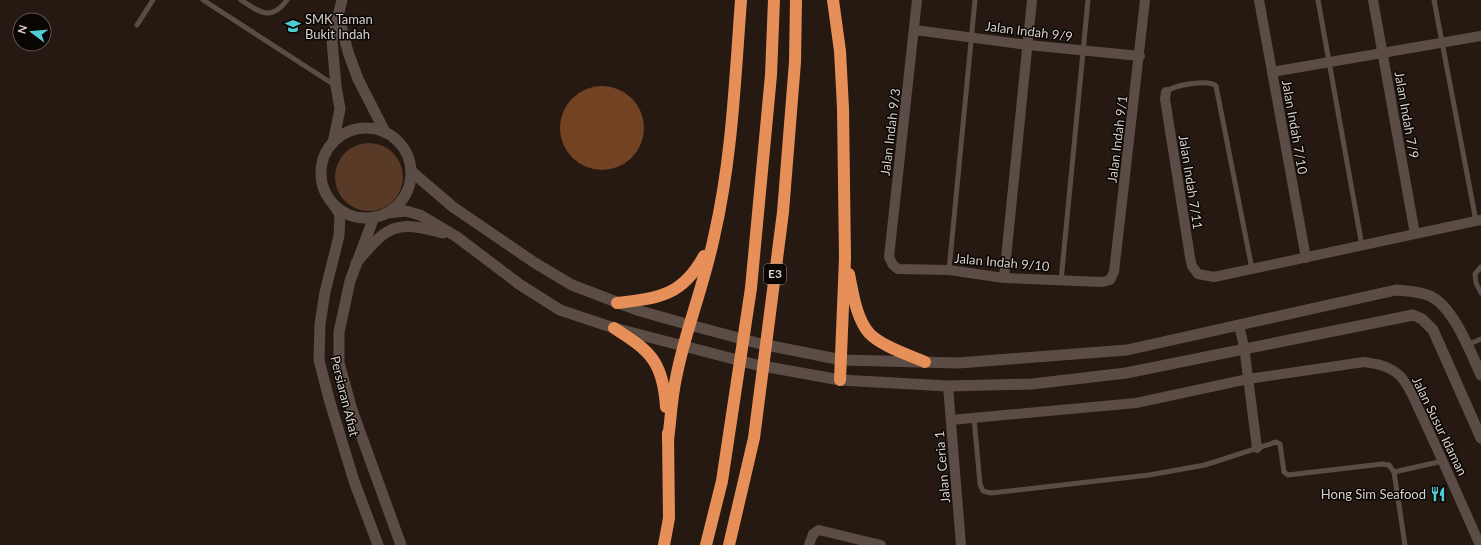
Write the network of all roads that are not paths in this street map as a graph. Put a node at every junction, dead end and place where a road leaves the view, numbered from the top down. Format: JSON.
{"nodes":[{"id":1,"x":153,"y":0,"type":"edge"},
{"id":2,"x":203,"y":0,"type":"edge"},
{"id":3,"x":241,"y":0,"type":"edge"},
{"id":4,"x":287,"y":0,"type":"edge"},
{"id":5,"x":342,"y":0,"type":"edge"},
{"id":6,"x":741,"y":0,"type":"edge"},
{"id":7,"x":774,"y":0,"type":"edge"},
{"id":8,"x":796,"y":0,"type":"edge"},
{"id":9,"x":832,"y":0,"type":"edge"},
{"id":10,"x":917,"y":0,"type":"edge"},
{"id":11,"x":975,"y":0,"type":"edge"},
{"id":12,"x":1032,"y":0,"type":"edge"},
{"id":13,"x":1088,"y":0,"type":"edge"},
{"id":14,"x":1146,"y":0,"type":"edge"},
{"id":15,"x":1259,"y":0,"type":"edge"},
{"id":16,"x":1318,"y":0,"type":"edge"},
{"id":17,"x":1373,"y":0,"type":"edge"},
{"id":18,"x":1434,"y":0,"type":"edge"},
{"id":19,"x":339,"y":16,"type":"junction"},
{"id":20,"x":137,"y":25,"type":"dead end"},
{"id":21,"x":915,"y":30,"type":"junction"},
{"id":22,"x":1481,"y":36,"type":"edge"},
{"id":23,"x":971,"y":37,"type":"junction"},
{"id":24,"x":1442,"y":42,"type":"junction"},
{"id":25,"x":1028,"y":45,"type":"junction"},
{"id":26,"x":1083,"y":50,"type":"junction"},
{"id":27,"x":1383,"y":53,"type":"junction"},
{"id":28,"x":1140,"y":56,"type":"junction"},
{"id":29,"x":1329,"y":62,"type":"junction"},
{"id":30,"x":1272,"y":72,"type":"junction"},
{"id":31,"x":336,"y":86,"type":"junction"},
{"id":32,"x":1166,"y":92,"type":"joint"},
{"id":33,"x":385,"y":132,"type":"junction"},
{"id":34,"x":333,"y":143,"type":"junction"},
{"id":35,"x":411,"y":171,"type":"junction"},
{"id":36,"x":333,"y":204,"type":"junction"},
{"id":37,"x":388,"y":213,"type":"junction"},
{"id":38,"x":374,"y":217,"type":"junction"},
{"id":39,"x":1479,"y":220,"type":"edge"},
{"id":40,"x":1415,"y":234,"type":"junction"},
{"id":41,"x":457,"y":237,"type":"junction"},
{"id":42,"x":714,"y":238,"type":"junction"},
{"id":43,"x":1362,"y":246,"type":"junction"},
{"id":44,"x":845,"y":258,"type":"junction"},
{"id":45,"x":1306,"y":258,"type":"junction"},
{"id":46,"x":356,"y":262,"type":"junction"},
{"id":47,"x":893,"y":265,"type":"joint"},
{"id":48,"x":1481,"y":267,"type":"edge"},
{"id":49,"x":1252,"y":269,"type":"junction"},
{"id":50,"x":949,"y":270,"type":"junction"},
{"id":51,"x":1004,"y":278,"type":"junction"},
{"id":52,"x":1060,"y":280,"type":"junction"},
{"id":53,"x":1110,"y":280,"type":"joint"},
{"id":54,"x":1481,"y":293,"type":"edge"},
{"id":55,"x":617,"y":303,"type":"junction"},
{"id":56,"x":690,"y":325,"type":"junction"},
{"id":57,"x":1239,"y":326,"type":"junction"},
{"id":58,"x":614,"y":328,"type":"junction"},
{"id":59,"x":1481,"y":339,"type":"edge"},
{"id":60,"x":1468,"y":345,"type":"junction"},
{"id":61,"x":320,"y":346,"type":"junction"},
{"id":62,"x":685,"y":346,"type":"junction"},
{"id":63,"x":339,"y":348,"type":"junction"},
{"id":64,"x":1244,"y":349,"type":"junction"},
{"id":65,"x":842,"y":360,"type":"junction"},
{"id":66,"x":925,"y":362,"type":"junction"},
{"id":67,"x":1481,"y":375,"type":"edge"},
{"id":68,"x":1248,"y":379,"type":"junction"},
{"id":69,"x":840,"y":380,"type":"junction"},
{"id":70,"x":948,"y":386,"type":"junction"},
{"id":71,"x":974,"y":418,"type":"junction"},
{"id":72,"x":951,"y":420,"type":"junction"},
{"id":73,"x":1481,"y":438,"type":"edge"},
{"id":74,"x":668,"y":440,"type":"junction"},
{"id":75,"x":1257,"y":448,"type":"junction"},
{"id":76,"x":1443,"y":461,"type":"junction"},
{"id":77,"x":1394,"y":472,"type":"junction"},
{"id":78,"x":810,"y":541,"type":"edge"},
{"id":79,"x":378,"y":545,"type":"edge"},
{"id":80,"x":401,"y":545,"type":"edge"},
{"id":81,"x":664,"y":545,"type":"edge"},
{"id":82,"x":706,"y":545,"type":"edge"},
{"id":83,"x":729,"y":545,"type":"edge"},
{"id":84,"x":881,"y":545,"type":"edge"},
{"id":85,"x":961,"y":545,"type":"edge"},
{"id":86,"x":1404,"y":545,"type":"edge"},
{"id":87,"x":1480,"y":545,"type":"edge"}],
"edges":[{"from":1,"to":20,"type":"lane"},
{"from":2,"to":31,"type":"lane"},
{"from":3,"to":4,"type":"lane"},
{"from":5,"to":19,"type":"main road"},
{"from":6,"to":42,"type":"highway"},
{"from":7,"to":82,"type":"highway","number":"E3"},
{"from":8,"to":83,"type":"highway","number":"E3"},
{"from":9,"to":44,"type":"highway"},
{"from":10,"to":21,"type":"street","name":"Jalan Indah 9/3"},
{"from":11,"to":23,"type":"lane"},
{"from":12,"to":25,"type":"street"},
{"from":13,"to":26,"type":"lane"},
{"from":14,"to":28,"type":"street","name":"Jalan Indah 9/1"},
{"from":15,"to":30,"type":"street","name":"Jalan Indah 7/10"},
{"from":16,"to":29,"type":"lane"},
{"from":17,"to":27,"type":"street","name":"Jalan Indah 7/9"},
{"from":18,"to":24,"type":"lane"},
{"from":19,"to":31,"type":"main road"},
{"from":19,"to":33,"type":"main road"},
{"from":21,"to":23,"type":"street","name":"Jalan Indah 9/9"},
{"from":21,"to":47,"type":"street","name":"Jalan Indah 9/3"},
{"from":22,"to":24,"type":"street"},
{"from":23,"to":25,"type":"street","name":"Jalan Indah 9/9"},
{"from":23,"to":50,"type":"lane"},
{"from":24,"to":27,"type":"street"},
{"from":24,"to":39,"type":"lane"},
{"from":25,"to":26,"type":"street","name":"Jalan Indah 9/9"},
{"from":25,"to":51,"type":"street"},
{"from":26,"to":28,"type":"street","name":"Jalan Indah 9/9"},
{"from":26,"to":52,"type":"lane"},
{"from":27,"to":29,"type":"street"},
{"from":27,"to":40,"type":"street","name":"Jalan Indah 7/9"},
{"from":28,"to":53,"type":"street","name":"Jalan Indah 9/1"},
{"from":29,"to":30,"type":"street"},
{"from":29,"to":43,"type":"lane"},
{"from":30,"to":45,"type":"street","name":"Jalan Indah 7/10"},
{"from":31,"to":34,"type":"main road"},
{"from":32,"to":49,"type":"lane"},
{"from":32,"to":49,"type":"street","name":"Jalan Indah 7/11"},
{"from":33,"to":34,"type":"main road"},
{"from":33,"to":35,"type":"main road"},
{"from":34,"to":36,"type":"main road"},
{"from":35,"to":37,"type":"main road"},
{"from":35,"to":55,"type":"main road"},
{"from":36,"to":38,"type":"main road"},
{"from":36,"to":61,"type":"main road","name":"Persiaran Afiat"},
{"from":37,"to":38,"type":"main road"},
{"from":37,"to":41,"type":"main road"},
{"from":38,"to":46,"type":"main road","name":"Persiaran Afiat"},
{"from":39,"to":40,"type":"street"},
{"from":40,"to":43,"type":"street"},
{"from":41,"to":46,"type":"main road"},
{"from":41,"to":58,"type":"main road"},
{"from":42,"to":55,"type":"highway"},
{"from":42,"to":56,"type":"highway"},
{"from":43,"to":45,"type":"street"},
{"from":44,"to":65,"type":"highway"},
{"from":44,"to":66,"type":"highway"},
{"from":45,"to":49,"type":"street"},
{"from":46,"to":63,"type":"main road","name":"Persiaran Afiat"},
{"from":47,"to":50,"type":"street","name":"Jalan Indah 9/10"},
{"from":48,"to":54,"type":"lane"},
{"from":50,"to":51,"type":"street","name":"Jalan Indah 9/10"},
{"from":51,"to":52,"type":"street","name":"Jalan Indah 9/10"},
{"from":52,"to":53,"type":"street","name":"Jalan Indah 9/10"},
{"from":55,"to":56,"type":"main road"},
{"from":56,"to":62,"type":"highway"},
{"from":56,"to":65,"type":"main road"},
{"from":57,"to":60,"type":"main road"},
{"from":57,"to":64,"type":"street"},
{"from":57,"to":66,"type":"main road"},
{"from":58,"to":62,"type":"main road"},
{"from":58,"to":74,"type":"highway"},
{"from":59,"to":60,"type":"lane"},
{"from":60,"to":67,"type":"main road"},
{"from":61,"to":63,"type":"main road"},
{"from":61,"to":79,"type":"main road","name":"Persiaran Afiat"},
{"from":62,"to":69,"type":"main road"},
{"from":62,"to":74,"type":"highway"},
{"from":63,"to":80,"type":"main road","name":"Persiaran Afiat"},
{"from":64,"to":68,"type":"street"},
{"from":64,"to":70,"type":"main road"},
{"from":64,"to":73,"type":"main road"},
{"from":65,"to":66,"type":"main road"},
{"from":65,"to":69,"type":"highway"},
{"from":68,"to":71,"type":"street","name":"Jalan Susur Idaman"},
{"from":68,"to":75,"type":"street"},
{"from":68,"to":76,"type":"street","name":"Jalan Susur Idaman"},
{"from":69,"to":70,"type":"main road"},
{"from":70,"to":72,"type":"street","name":"Jalan Ceria 1"},
{"from":71,"to":72,"type":"street","name":"Jalan Susur Idaman"},
{"from":71,"to":75,"type":"lane"},
{"from":72,"to":85,"type":"street","name":"Jalan Ceria 1"},
{"from":74,"to":81,"type":"highway"},
{"from":75,"to":77,"type":"lane"},
{"from":76,"to":77,"type":"lane"},
{"from":76,"to":87,"type":"street","name":"Jalan Susur Idaman"},
{"from":77,"to":86,"type":"lane"},
{"from":78,"to":84,"type":"street"}]}
